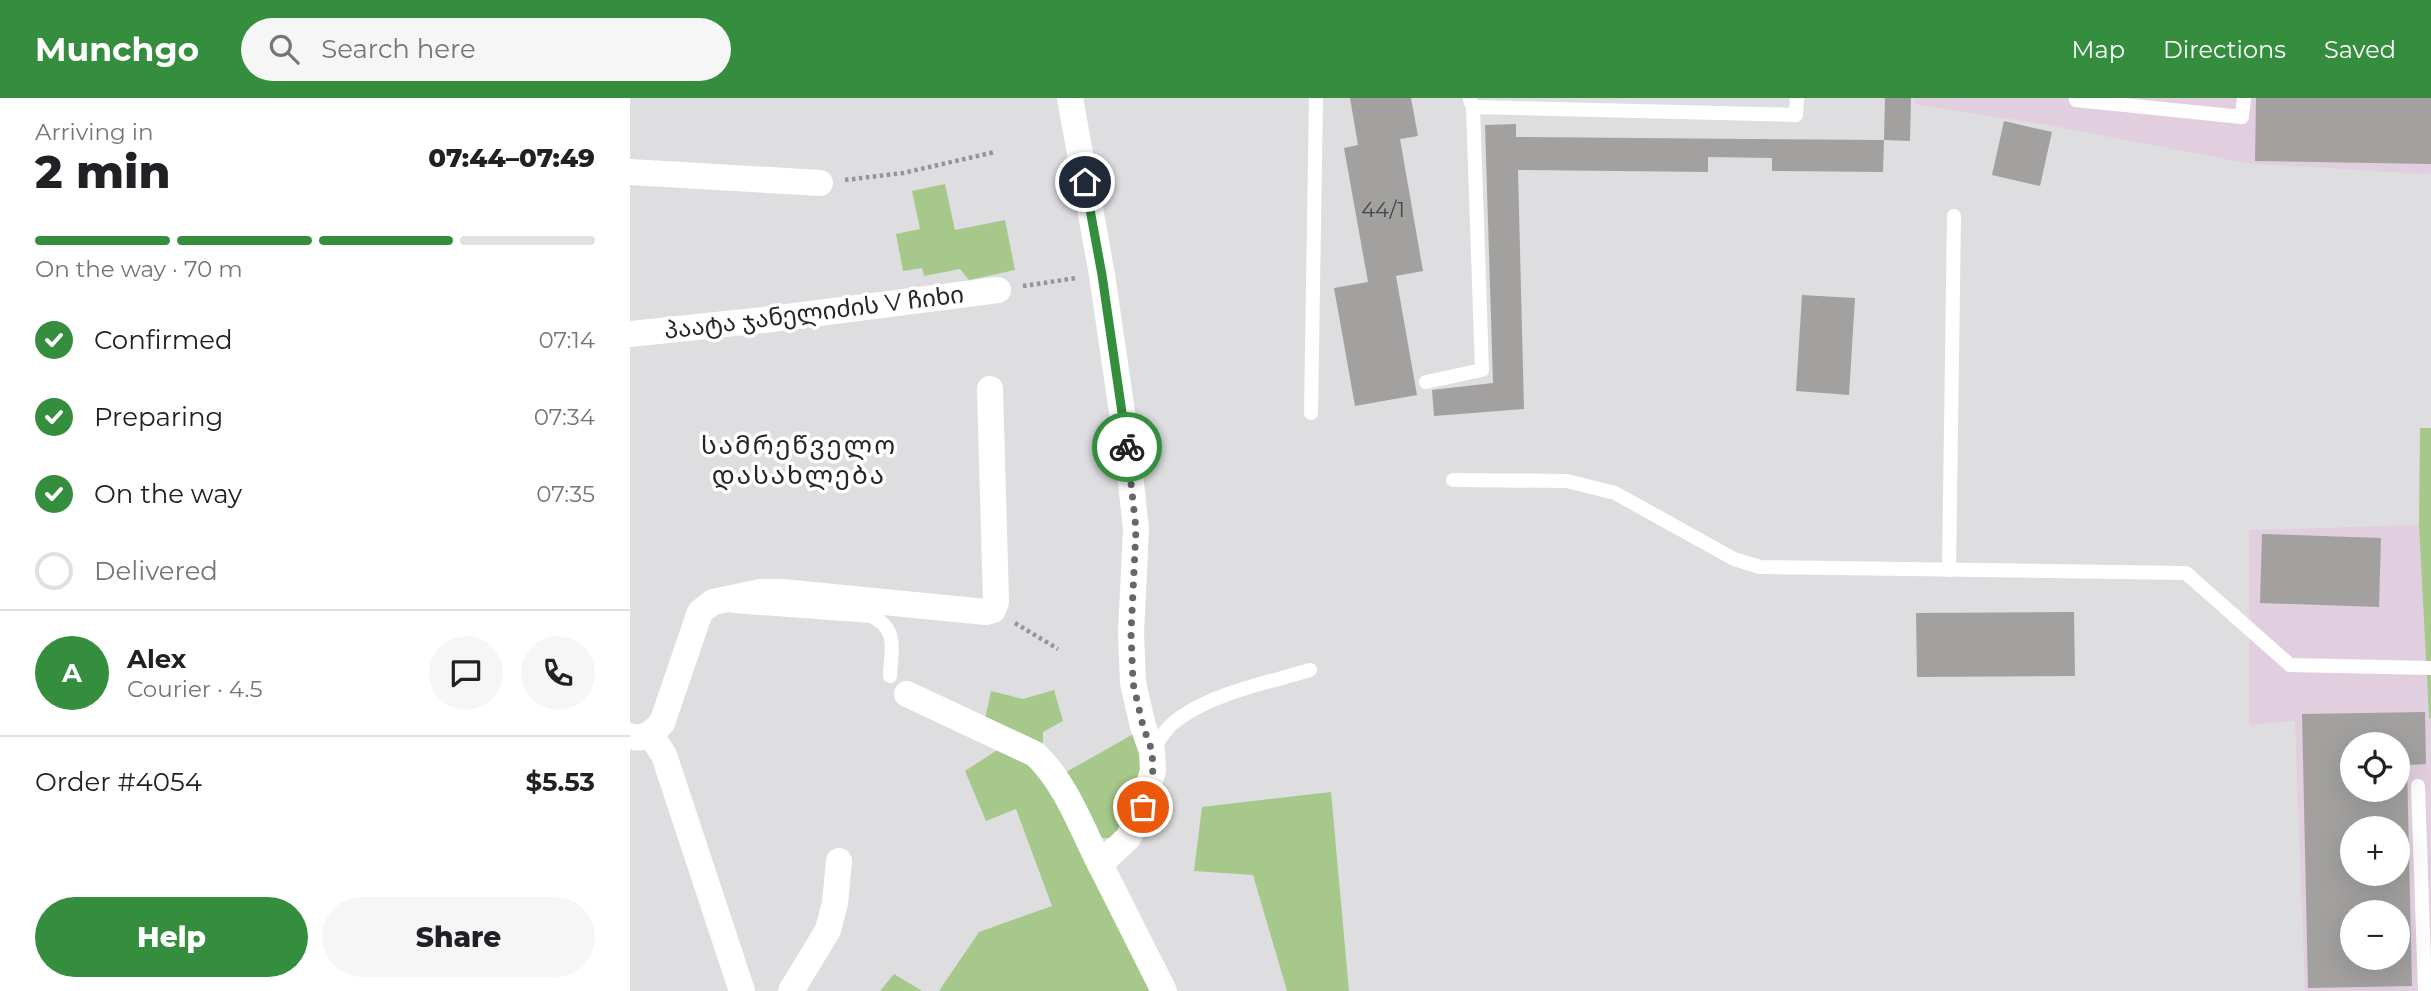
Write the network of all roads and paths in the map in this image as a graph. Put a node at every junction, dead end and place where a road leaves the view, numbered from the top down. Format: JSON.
{"nodes":[{"id":1,"x":1070,"y":98,"type":"edge"},
{"id":2,"x":1316,"y":98,"type":"edge"},
{"id":3,"x":1797,"y":98,"type":"edge"},
{"id":4,"x":2244,"y":98,"type":"edge"},
{"id":5,"x":2076,"y":100,"type":"dead end"},
{"id":6,"x":1471,"y":103,"type":"edge"},
{"id":7,"x":995,"y":152,"type":"dead end"},
{"id":8,"x":630,"y":172,"type":"edge"},
{"id":9,"x":820,"y":183,"type":"joint"},
{"id":10,"x":1954,"y":216,"type":"dead end"},
{"id":11,"x":1102,"y":275,"type":"junction"},
{"id":12,"x":998,"y":290,"type":"joint"},
{"id":13,"x":630,"y":334,"type":"edge"},
{"id":14,"x":1426,"y":382,"type":"dead end"},
{"id":15,"x":990,"y":389,"type":"dead end"},
{"id":16,"x":1311,"y":413,"type":"dead end"},
{"id":17,"x":1453,"y":480,"type":"dead end"},
{"id":18,"x":1949,"y":570,"type":"junction"},
{"id":19,"x":725,"y":600,"type":"junction"},
{"id":20,"x":993,"y":610,"type":"junction"},
{"id":21,"x":1058,"y":649,"type":"dead end"},
{"id":22,"x":2431,"y":668,"type":"edge"},
{"id":23,"x":1310,"y":670,"type":"dead end"},
{"id":24,"x":898,"y":685,"type":"joint"},
{"id":25,"x":640,"y":735,"type":"edge"},
{"id":26,"x":1152,"y":751,"type":"junction"},
{"id":27,"x":2418,"y":786,"type":"dead end"},
{"id":28,"x":839,"y":860,"type":"dead end"},
{"id":29,"x":1100,"y":864,"type":"junction"},
{"id":30,"x":742,"y":991,"type":"edge"},
{"id":31,"x":791,"y":991,"type":"edge"},
{"id":32,"x":1164,"y":991,"type":"edge"},
{"id":33,"x":2425,"y":991,"type":"edge"}],
"edges":[{"from":1,"to":11,"type":"street"},
{"from":2,"to":16,"type":"lane"},
{"from":3,"to":6,"type":"lane"},
{"from":4,"to":5,"type":"lane"},
{"from":6,"to":14,"type":"lane"},
{"from":7,"to":9,"type":"path"},
{"from":8,"to":9,"type":"street"},
{"from":10,"to":18,"type":"lane"},
{"from":11,"to":12,"type":"path"},
{"from":11,"to":26,"type":"street"},
{"from":12,"to":13,"type":"street","name":"პაატა ჯანელიძის V ჩიხი"},
{"from":15,"to":20,"type":"street"},
{"from":17,"to":18,"type":"lane"},
{"from":18,"to":22,"type":"lane"},
{"from":19,"to":20,"type":"street"},
{"from":19,"to":24,"type":"lane"},
{"from":19,"to":25,"type":"street"},
{"from":20,"to":21,"type":"path"},
{"from":23,"to":26,"type":"lane"},
{"from":24,"to":29,"type":"street"},
{"from":25,"to":30,"type":"street"},
{"from":26,"to":29,"type":"street"},
{"from":27,"to":33,"type":"lane"},
{"from":28,"to":31,"type":"street"},
{"from":29,"to":32,"type":"street"}]}
